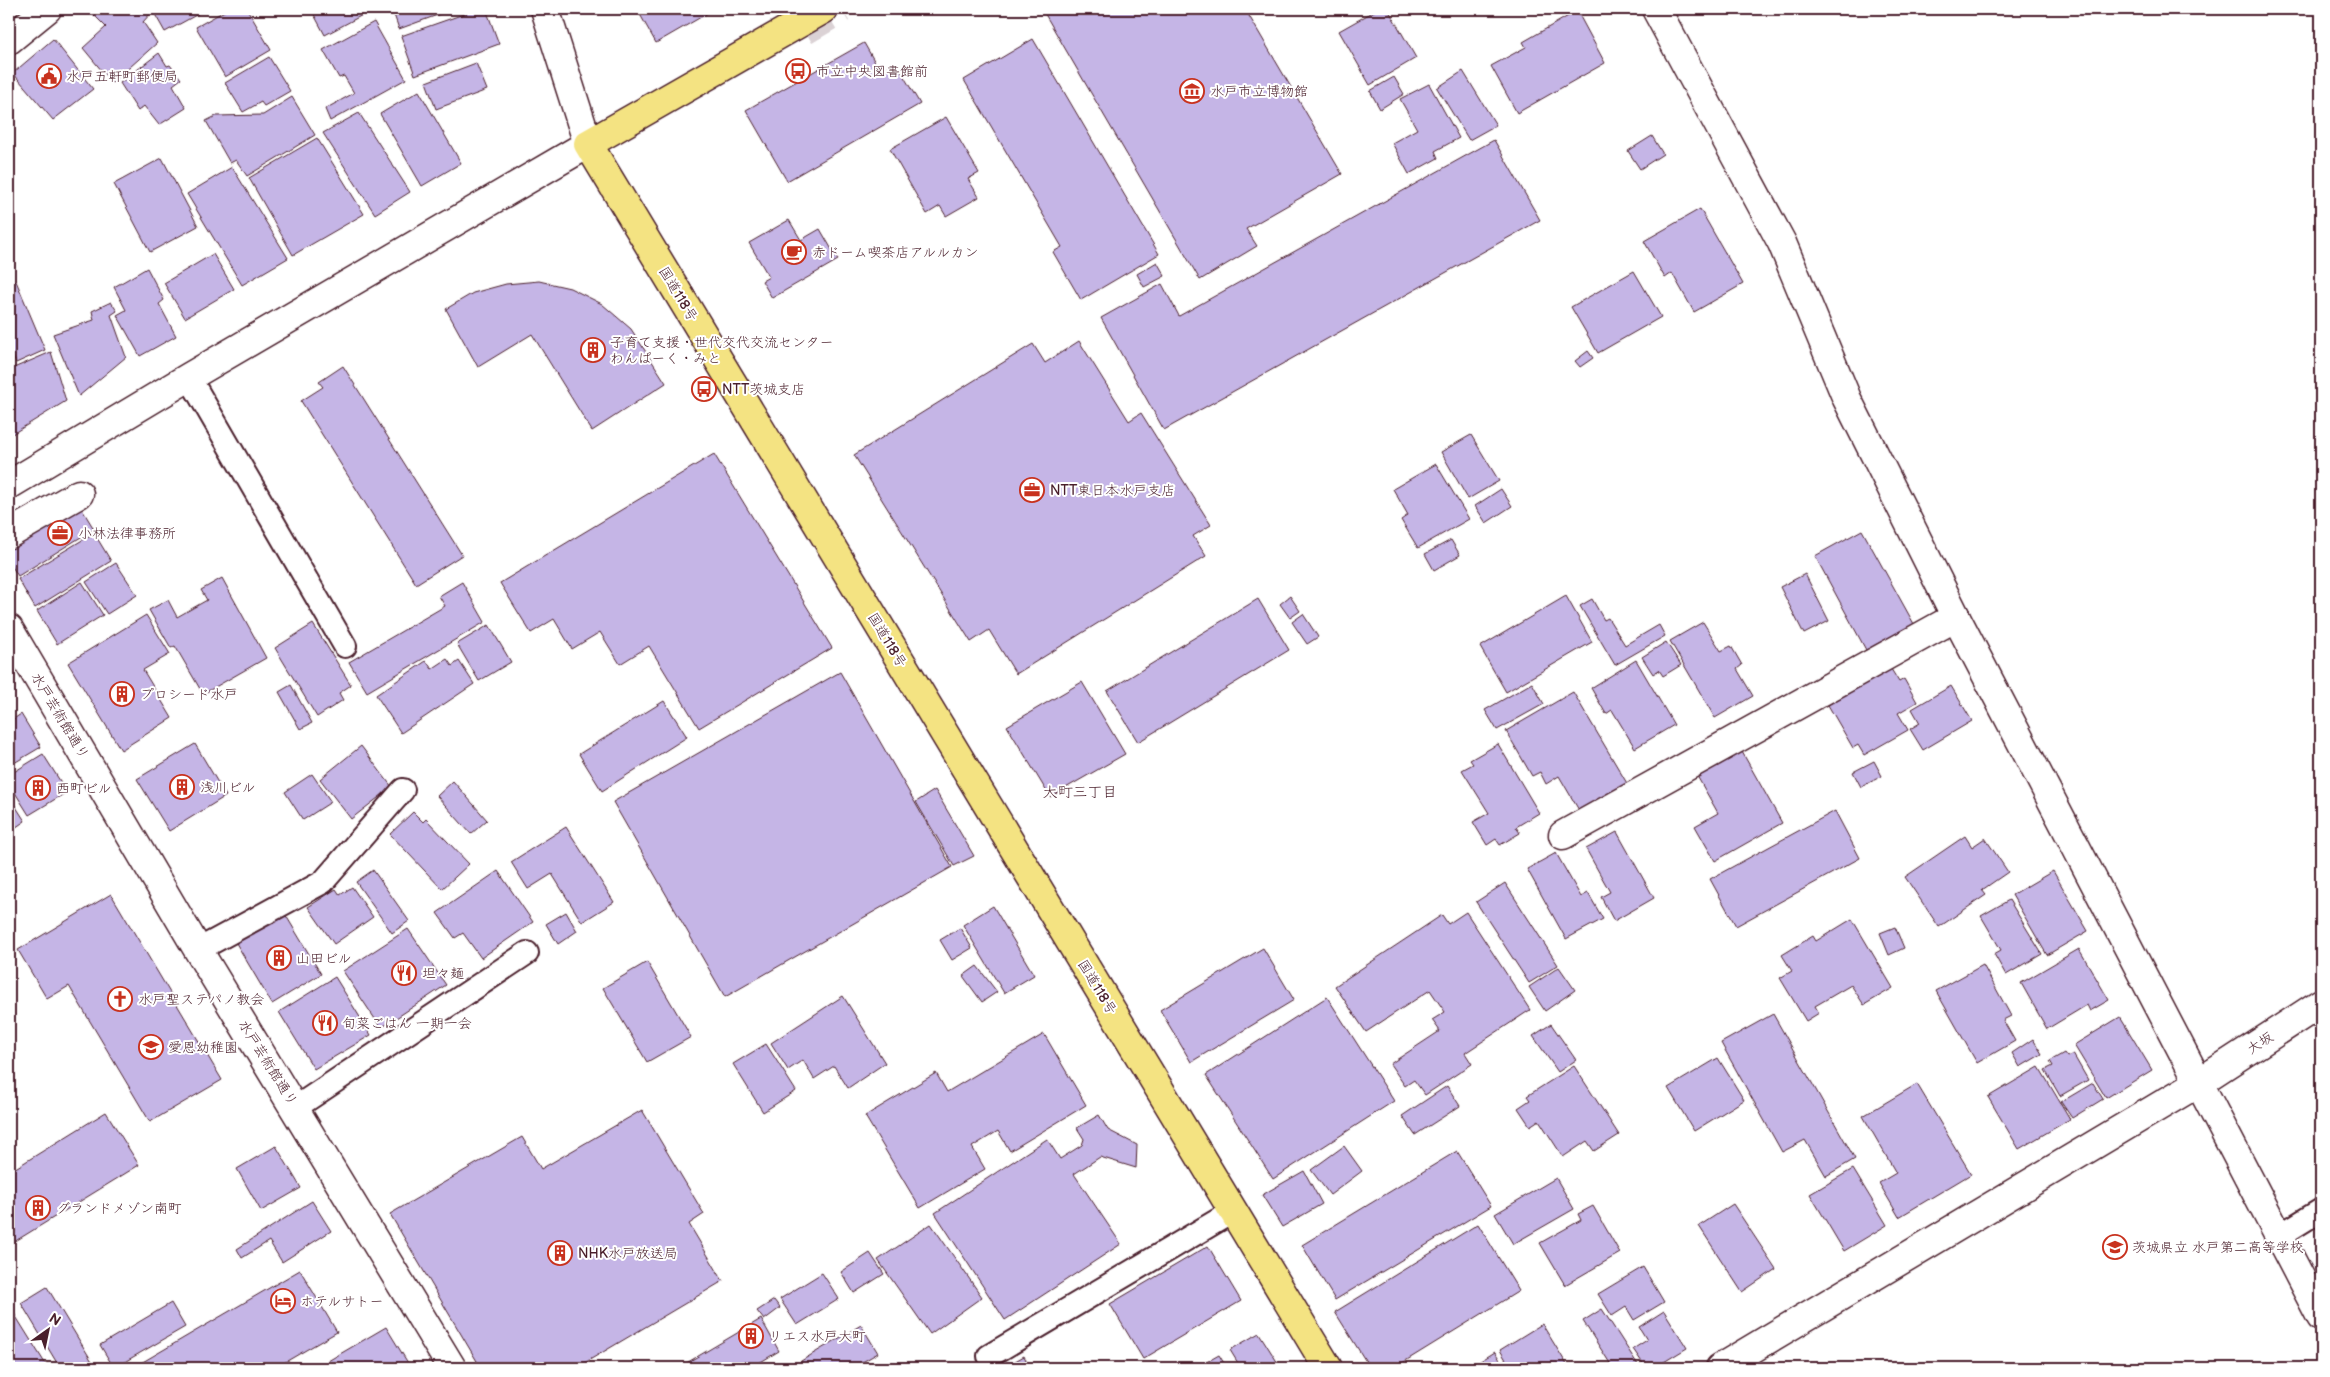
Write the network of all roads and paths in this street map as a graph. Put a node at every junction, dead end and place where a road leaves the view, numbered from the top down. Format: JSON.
{"nodes":[{"id":1,"x":47,"y":9,"type":"edge"},
{"id":2,"x":545,"y":9,"type":"edge"},
{"id":3,"x":824,"y":9,"type":"tunnel mouth"},
{"id":4,"x":1656,"y":9,"type":"edge"},
{"id":5,"x":9,"y":40,"type":"edge"},
{"id":6,"x":588,"y":144,"type":"junction"},
{"id":7,"x":188,"y":377,"type":"junction"},
{"id":8,"x":9,"y":485,"type":"edge"},
{"id":9,"x":79,"y":494,"type":"dead end"},
{"id":10,"x":9,"y":534,"type":"edge"},
{"id":11,"x":1956,"y":617,"type":"junction"},
{"id":12,"x":9,"y":629,"type":"edge"},
{"id":13,"x":345,"y":646,"type":"dead end"},
{"id":14,"x":403,"y":790,"type":"dead end"},
{"id":15,"x":1563,"y":835,"type":"dead end"},
{"id":16,"x":198,"y":950,"type":"junction"},
{"id":17,"x":527,"y":953,"type":"dead end"},
{"id":18,"x":2321,"y":1003,"type":"edge"},
{"id":19,"x":2198,"y":1083,"type":"junction"},
{"id":20,"x":296,"y":1108,"type":"junction"},
{"id":21,"x":2321,"y":1210,"type":"edge"},
{"id":22,"x":1232,"y":1212,"type":"junction"},
{"id":23,"x":2279,"y":1236,"type":"junction"},
{"id":24,"x":2321,"y":1317,"type":"edge"},
{"id":25,"x":988,"y":1356,"type":"dead end"},
{"id":26,"x":452,"y":1368,"type":"edge"},
{"id":27,"x":1328,"y":1368,"type":"edge"},
{"id":28,"x":1720,"y":1368,"type":"edge"}],
"edges":[{"from":1,"to":5,"type":"street"},
{"from":2,"to":6,"type":"street"},
{"from":3,"to":6,"type":"highway"},
{"from":4,"to":11,"type":"street"},
{"from":6,"to":7,"type":"street"},
{"from":6,"to":22,"type":"highway","name":"国道118号"},
{"from":7,"to":8,"type":"street"},
{"from":7,"to":13,"type":"lane"},
{"from":9,"to":10,"type":"street"},
{"from":11,"to":15,"type":"street"},
{"from":11,"to":19,"type":"street"},
{"from":12,"to":16,"type":"street","name":"水戸芸術館通り"},
{"from":14,"to":16,"type":"lane"},
{"from":16,"to":20,"type":"street","name":"水戸芸術館通り"},
{"from":17,"to":20,"type":"lane"},
{"from":18,"to":19,"type":"street","name":"大坂"},
{"from":19,"to":23,"type":"street"},
{"from":19,"to":28,"type":"street","name":"大坂"},
{"from":20,"to":26,"type":"street","name":"水戸芸術館通り"},
{"from":21,"to":23,"type":"lane"},
{"from":22,"to":25,"type":"lane"},
{"from":22,"to":27,"type":"highway","name":"国道118号"},
{"from":23,"to":24,"type":"street"}]}
